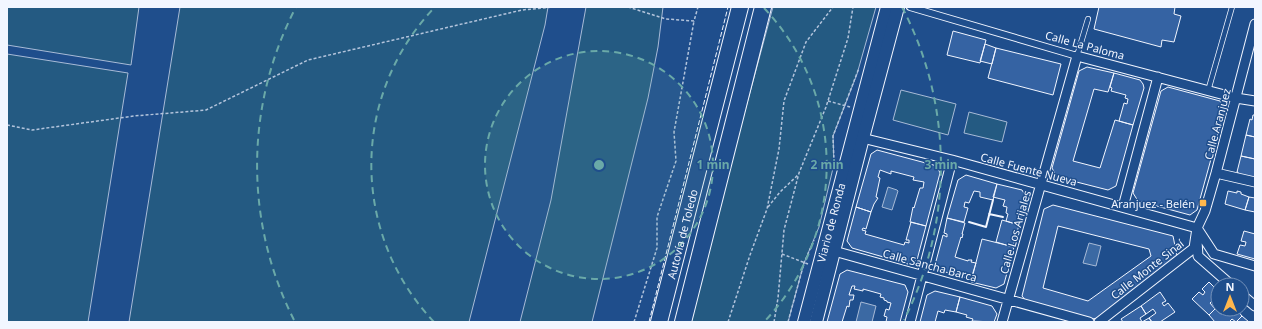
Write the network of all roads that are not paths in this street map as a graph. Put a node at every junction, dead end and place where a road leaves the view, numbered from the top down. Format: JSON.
{"nodes":[{"id":1,"x":740,"y":7,"type":"edge"},
{"id":2,"x":763,"y":7,"type":"edge"},
{"id":3,"x":887,"y":7,"type":"edge"},
{"id":4,"x":898,"y":7,"type":"edge"},
{"id":5,"x":910,"y":7,"type":"edge"},
{"id":6,"x":1232,"y":7,"type":"edge"},
{"id":7,"x":1088,"y":19,"type":"dead end"},
{"id":8,"x":1255,"y":24,"type":"edge"},
{"id":9,"x":1254,"y":34,"type":"edge"},
{"id":10,"x":1077,"y":56,"type":"junction"},
{"id":11,"x":1158,"y":77,"type":"junction"},
{"id":12,"x":1208,"y":91,"type":"junction"},
{"id":13,"x":1236,"y":98,"type":"junction"},
{"id":14,"x":1255,"y":101,"type":"edge"},
{"id":15,"x":858,"y":137,"type":"junction"},
{"id":16,"x":952,"y":160,"type":"junction"},
{"id":17,"x":1216,"y":173,"type":"junction"},
{"id":18,"x":1255,"y":182,"type":"edge"},
{"id":19,"x":1042,"y":184,"type":"junction"},
{"id":20,"x":1123,"y":207,"type":"junction"},
{"id":21,"x":1197,"y":228,"type":"junction"},
{"id":22,"x":834,"y":251,"type":"junction"},
{"id":23,"x":1255,"y":266,"type":"edge"},
{"id":24,"x":922,"y":276,"type":"junction"},
{"id":25,"x":1222,"y":277,"type":"edge"},
{"id":26,"x":1008,"y":299,"type":"junction"},
{"id":27,"x":659,"y":322,"type":"edge"},
{"id":28,"x":683,"y":322,"type":"edge"},
{"id":29,"x":804,"y":322,"type":"edge"},
{"id":30,"x":816,"y":322,"type":"edge"},
{"id":31,"x":910,"y":322,"type":"edge"},
{"id":32,"x":1002,"y":322,"type":"edge"},
{"id":33,"x":1089,"y":322,"type":"edge"},
{"id":34,"x":1098,"y":322,"type":"edge"}],
"edges":[{"from":1,"to":27,"type":"highway","name":"Autovía de Toledo"},
{"from":2,"to":28,"type":"highway","name":"Autovía de Toledo"},
{"from":3,"to":15,"type":"main road","name":"Viario de Ronda"},
{"from":4,"to":15,"type":"main road","name":"Viario de Ronda"},
{"from":5,"to":10,"type":"street","name":"Calle La Paloma"},
{"from":6,"to":12,"type":"lane"},
{"from":7,"to":10,"type":"lane"},
{"from":8,"to":9,"type":"street","name":"Calle Aranjuez"},
{"from":9,"to":13,"type":"street","name":"Calle Aranjuez"},
{"from":10,"to":11,"type":"street","name":"Calle La Paloma"},
{"from":10,"to":19,"type":"street","name":"Calle Los Arijales"},
{"from":11,"to":12,"type":"street","name":"Calle La Paloma"},
{"from":11,"to":20,"type":"street"},
{"from":12,"to":13,"type":"street","name":"Calle La Paloma"},
{"from":13,"to":14,"type":"street","name":"Calle La Paloma"},
{"from":13,"to":17,"type":"street","name":"Calle Aranjuez"},
{"from":15,"to":16,"type":"street","name":"Calle Fuente Nueva"},
{"from":15,"to":22,"type":"main road","name":"Viario de Ronda"},
{"from":15,"to":29,"type":"main road","name":"Viario de Ronda"},
{"from":16,"to":19,"type":"street","name":"Calle Fuente Nueva"},
{"from":16,"to":24,"type":"street"},
{"from":17,"to":18,"type":"street"},
{"from":17,"to":21,"type":"street","name":"Calle Aranjuez"},
{"from":19,"to":20,"type":"street","name":"Calle Fuente Nueva"},
{"from":19,"to":26,"type":"street","name":"Calle Los Arijales"},
{"from":20,"to":21,"type":"street","name":"Calle Fuente Nueva"},
{"from":21,"to":23,"type":"street"},
{"from":21,"to":25,"type":"street"},
{"from":21,"to":34,"type":"street","name":"Calle Monte Sinaí"},
{"from":22,"to":24,"type":"street","name":"Calle Sancha Barca"},
{"from":22,"to":30,"type":"main road","name":"Viario de Ronda"},
{"from":24,"to":26,"type":"street","name":"Calle Sancha Barca"},
{"from":24,"to":31,"type":"street"},
{"from":26,"to":32,"type":"street","name":"Calle Los Arijales"},
{"from":26,"to":33,"type":"street","name":"Calle Sancha Barca"}]}
